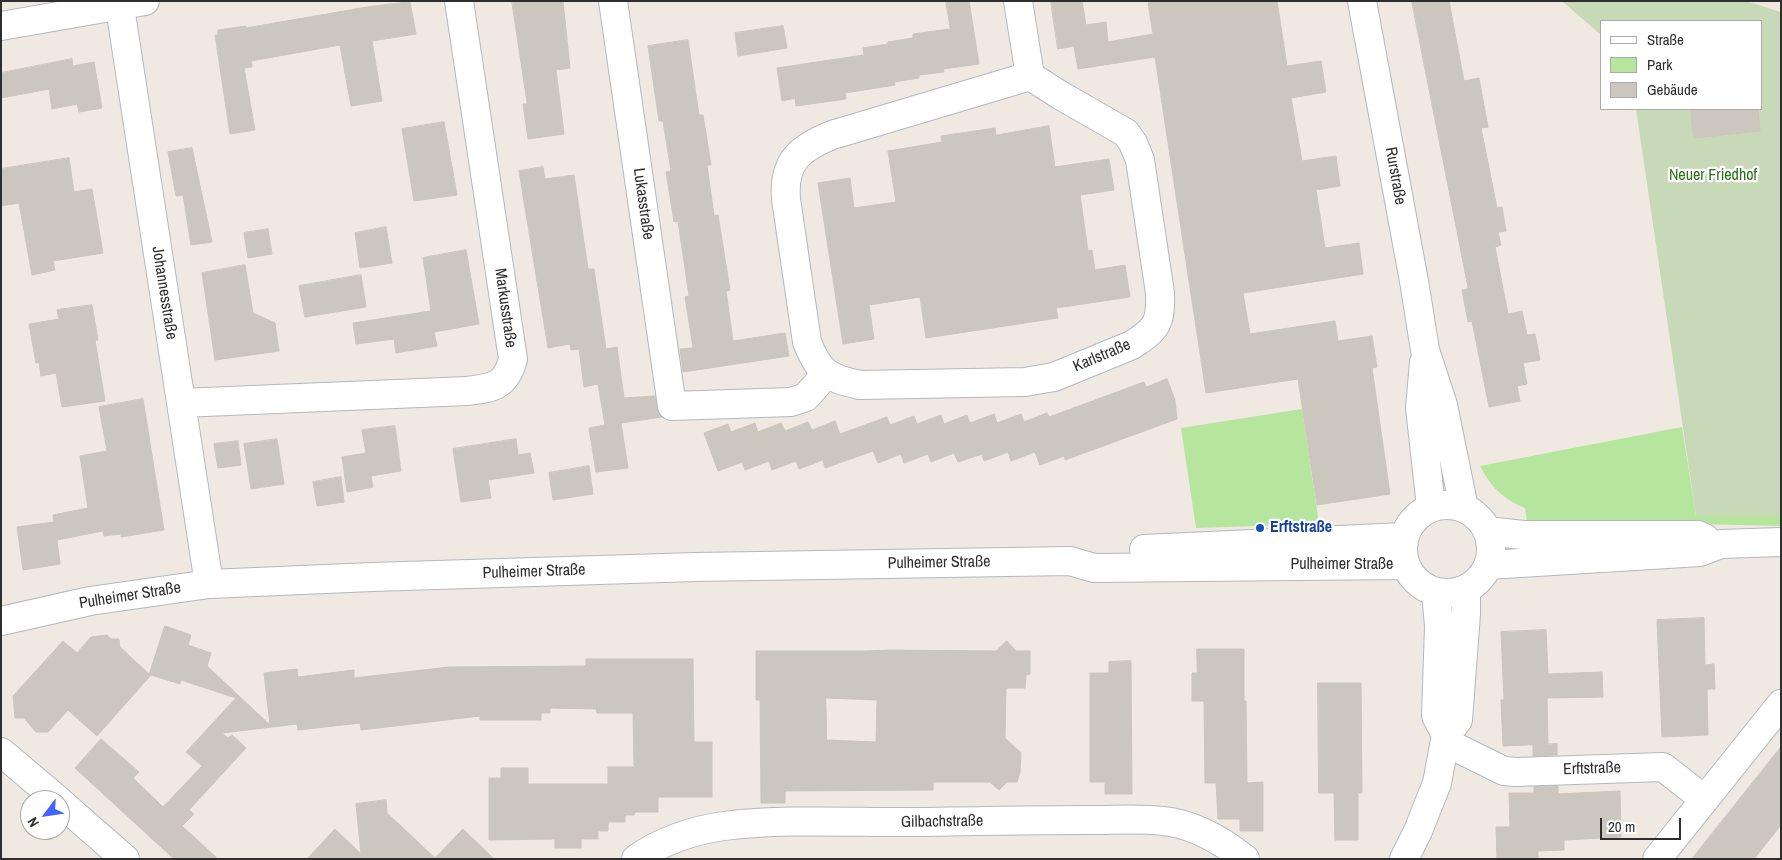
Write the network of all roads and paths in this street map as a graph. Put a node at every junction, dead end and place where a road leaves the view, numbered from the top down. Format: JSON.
{"nodes":[{"id":1,"x":459,"y":1,"type":"edge"},
{"id":2,"x":613,"y":1,"type":"edge"},
{"id":3,"x":1018,"y":1,"type":"edge"},
{"id":4,"x":1362,"y":1,"type":"edge"},
{"id":5,"x":128,"y":3,"type":"edge"},
{"id":6,"x":1,"y":26,"type":"edge"},
{"id":7,"x":1030,"y":76,"type":"junction"},
{"id":8,"x":1424,"y":350,"type":"junction"},
{"id":9,"x":826,"y":374,"type":"junction"},
{"id":10,"x":181,"y":402,"type":"junction"},
{"id":11,"x":1431,"y":508,"type":"junction"},
{"id":12,"x":1464,"y":508,"type":"junction"},
{"id":13,"x":1487,"y":532,"type":"junction"},
{"id":14,"x":1404,"y":538,"type":"junction"},
{"id":15,"x":1781,"y":542,"type":"edge"},
{"id":16,"x":1720,"y":544,"type":"junction"},
{"id":17,"x":1070,"y":561,"type":"junction"},
{"id":18,"x":1406,"y":565,"type":"junction"},
{"id":19,"x":1488,"y":565,"type":"junction"},
{"id":20,"x":209,"y":584,"type":"junction"},
{"id":21,"x":1466,"y":589,"type":"junction"},
{"id":22,"x":1436,"y":592,"type":"junction"},
{"id":23,"x":1,"y":621,"type":"edge"},
{"id":24,"x":1781,"y":704,"type":"edge"},
{"id":25,"x":1445,"y":738,"type":"junction"},
{"id":26,"x":1,"y":752,"type":"edge"},
{"id":27,"x":46,"y":790,"type":"edge"},
{"id":28,"x":1704,"y":799,"type":"junction"},
{"id":29,"x":70,"y":811,"type":"edge"},
{"id":30,"x":125,"y":859,"type":"edge"},
{"id":31,"x":636,"y":859,"type":"edge"},
{"id":32,"x":1244,"y":859,"type":"edge"},
{"id":33,"x":1404,"y":859,"type":"edge"},
{"id":34,"x":1657,"y":859,"type":"edge"}],
"edges":[{"from":1,"to":10,"type":"street","name":"Markusstraße"},
{"from":2,"to":9,"type":"street","name":"Lukasstraße"},
{"from":3,"to":7,"type":"street"},
{"from":4,"to":8,"type":"street","name":"Rurstraße"},
{"from":5,"to":6,"type":"street"},
{"from":5,"to":10,"type":"street","name":"Johannesstraße"},
{"from":7,"to":9,"type":"street"},
{"from":7,"to":9,"type":"street","name":"Karlstraße"},
{"from":8,"to":11,"type":"street","name":"Rurstraße"},
{"from":8,"to":12,"type":"street","name":"Rurstraße"},
{"from":10,"to":20,"type":"street","name":"Johannesstraße"},
{"from":11,"to":12,"type":"street"},
{"from":11,"to":14,"type":"street"},
{"from":12,"to":13,"type":"street"},
{"from":13,"to":16,"type":"street"},
{"from":13,"to":19,"type":"street"},
{"from":14,"to":17,"type":"street","name":"Pulheimer Straße"},
{"from":14,"to":18,"type":"street"},
{"from":15,"to":16,"type":"street"},
{"from":16,"to":19,"type":"street"},
{"from":17,"to":18,"type":"street","name":"Pulheimer Straße"},
{"from":17,"to":20,"type":"street","name":"Pulheimer Straße"},
{"from":18,"to":22,"type":"street"},
{"from":19,"to":21,"type":"street"},
{"from":20,"to":23,"type":"street","name":"Pulheimer Straße"},
{"from":21,"to":22,"type":"street"},
{"from":21,"to":25,"type":"street"},
{"from":22,"to":25,"type":"street"},
{"from":24,"to":28,"type":"street"},
{"from":25,"to":28,"type":"street","name":"Erftstraße"},
{"from":25,"to":33,"type":"street"},
{"from":26,"to":27,"type":"street"},
{"from":28,"to":34,"type":"street"},
{"from":29,"to":30,"type":"street"},
{"from":31,"to":32,"type":"street","name":"Gilbachstraße"}]}
